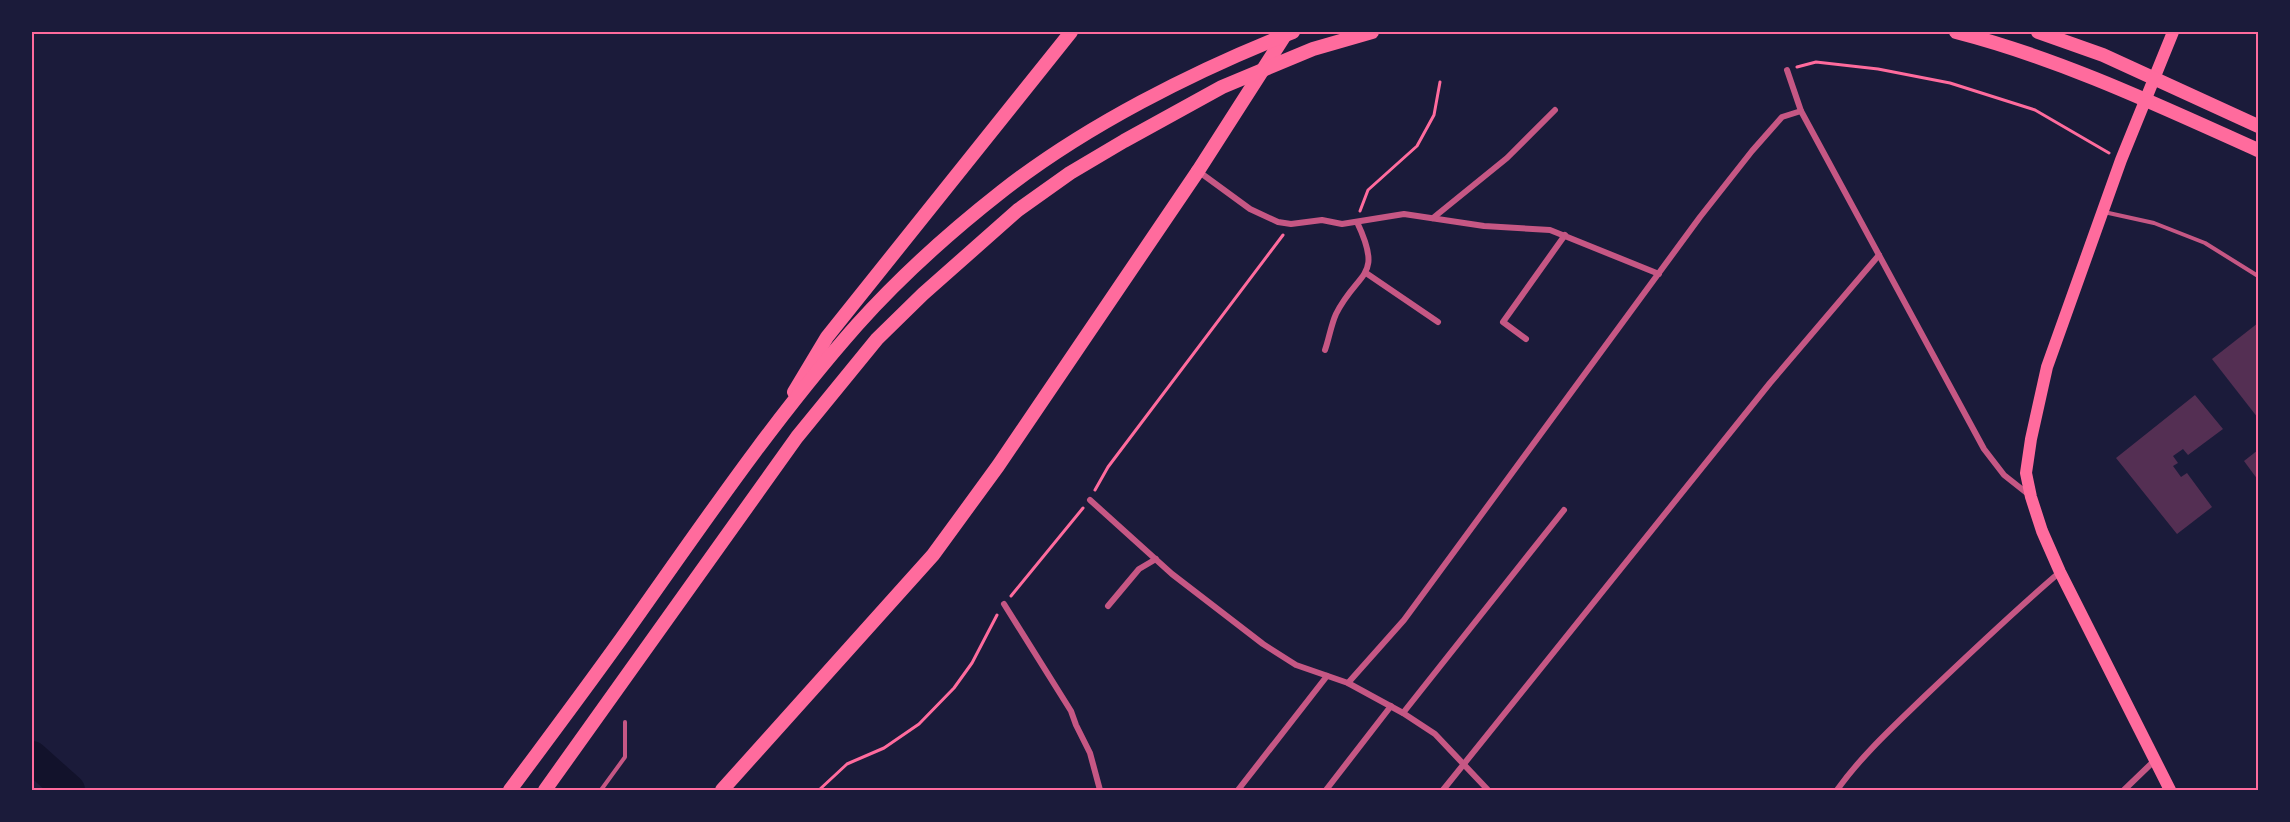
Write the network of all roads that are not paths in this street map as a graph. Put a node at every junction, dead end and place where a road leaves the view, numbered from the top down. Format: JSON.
{"nodes":[{"id":1,"x":1071,"y":32,"type":"edge"},
{"id":2,"x":1287,"y":32,"type":"edge"},
{"id":3,"x":1293,"y":32,"type":"edge"},
{"id":4,"x":1372,"y":32,"type":"edge"},
{"id":5,"x":1956,"y":32,"type":"edge"},
{"id":6,"x":2038,"y":32,"type":"edge"},
{"id":7,"x":2173,"y":32,"type":"edge"},
{"id":8,"x":1787,"y":70,"type":"road end"},
{"id":9,"x":1555,"y":110,"type":"dead end"},
{"id":10,"x":1801,"y":111,"type":"junction"},
{"id":11,"x":2259,"y":126,"type":"edge"},
{"id":12,"x":2259,"y":150,"type":"edge"},
{"id":13,"x":1198,"y":171,"type":"junction"},
{"id":14,"x":2103,"y":212,"type":"junction"},
{"id":15,"x":1433,"y":218,"type":"junction"},
{"id":16,"x":1357,"y":222,"type":"junction"},
{"id":17,"x":1565,"y":235,"type":"junction"},
{"id":18,"x":1879,"y":255,"type":"junction"},
{"id":19,"x":1366,"y":273,"type":"junction"},
{"id":20,"x":1659,"y":274,"type":"junction"},
{"id":21,"x":2259,"y":276,"type":"edge"},
{"id":22,"x":1438,"y":322,"type":"dead end"},
{"id":23,"x":1526,"y":339,"type":"dead end"},
{"id":24,"x":1325,"y":350,"type":"dead end"},
{"id":25,"x":777,"y":423,"type":"junction"},
{"id":26,"x":2031,"y":497,"type":"junction"},
{"id":27,"x":1090,"y":500,"type":"road end"},
{"id":28,"x":1564,"y":510,"type":"dead end"},
{"id":29,"x":1156,"y":560,"type":"junction"},
{"id":30,"x":2060,"y":572,"type":"junction"},
{"id":31,"x":1004,"y":604,"type":"road end"},
{"id":32,"x":1108,"y":606,"type":"dead end"},
{"id":33,"x":1327,"y":676,"type":"junction"},
{"id":34,"x":1348,"y":683,"type":"junction"},
{"id":35,"x":1391,"y":706,"type":"junction"},
{"id":36,"x":1403,"y":713,"type":"junction"},
{"id":37,"x":625,"y":722,"type":"dead end"},
{"id":38,"x":2155,"y":760,"type":"junction"},
{"id":39,"x":1465,"y":764,"type":"junction"},
{"id":40,"x":510,"y":790,"type":"edge"},
{"id":41,"x":545,"y":790,"type":"edge"},
{"id":42,"x":601,"y":790,"type":"edge"},
{"id":43,"x":722,"y":790,"type":"edge"},
{"id":44,"x":1100,"y":790,"type":"edge"},
{"id":45,"x":1238,"y":790,"type":"edge"},
{"id":46,"x":1326,"y":790,"type":"edge"},
{"id":47,"x":1443,"y":790,"type":"edge"},
{"id":48,"x":1488,"y":790,"type":"edge"},
{"id":49,"x":1837,"y":790,"type":"edge"},
{"id":50,"x":2124,"y":790,"type":"edge"},
{"id":51,"x":2170,"y":790,"type":"edge"}],
"edges":[{"from":1,"to":25,"type":"main road"},
{"from":2,"to":13,"type":"main road"},
{"from":3,"to":25,"type":"main road"},
{"from":4,"to":41,"type":"main road"},
{"from":5,"to":12,"type":"main road"},
{"from":6,"to":11,"type":"main road"},
{"from":7,"to":14,"type":"main road"},
{"from":8,"to":10,"type":"street"},
{"from":9,"to":15,"type":"street"},
{"from":10,"to":18,"type":"street"},
{"from":10,"to":20,"type":"street"},
{"from":13,"to":16,"type":"street"},
{"from":13,"to":43,"type":"main road"},
{"from":14,"to":21,"type":"lane"},
{"from":14,"to":26,"type":"main road"},
{"from":15,"to":16,"type":"street"},
{"from":15,"to":17,"type":"street"},
{"from":16,"to":19,"type":"street"},
{"from":17,"to":20,"type":"street"},
{"from":17,"to":23,"type":"street"},
{"from":18,"to":26,"type":"street"},
{"from":18,"to":39,"type":"street"},
{"from":19,"to":22,"type":"street"},
{"from":19,"to":24,"type":"street"},
{"from":20,"to":34,"type":"street"},
{"from":25,"to":40,"type":"main road"},
{"from":26,"to":30,"type":"main road"},
{"from":27,"to":29,"type":"street"},
{"from":28,"to":36,"type":"street"},
{"from":29,"to":32,"type":"street"},
{"from":29,"to":33,"type":"street"},
{"from":30,"to":38,"type":"main road"},
{"from":30,"to":49,"type":"street"},
{"from":31,"to":44,"type":"street"},
{"from":33,"to":34,"type":"street"},
{"from":33,"to":45,"type":"street"},
{"from":34,"to":35,"type":"street"},
{"from":35,"to":36,"type":"street"},
{"from":35,"to":46,"type":"street"},
{"from":36,"to":39,"type":"street"},
{"from":37,"to":42,"type":"lane"},
{"from":38,"to":50,"type":"street"},
{"from":38,"to":51,"type":"main road"},
{"from":39,"to":47,"type":"street"},
{"from":39,"to":48,"type":"street"}]}
